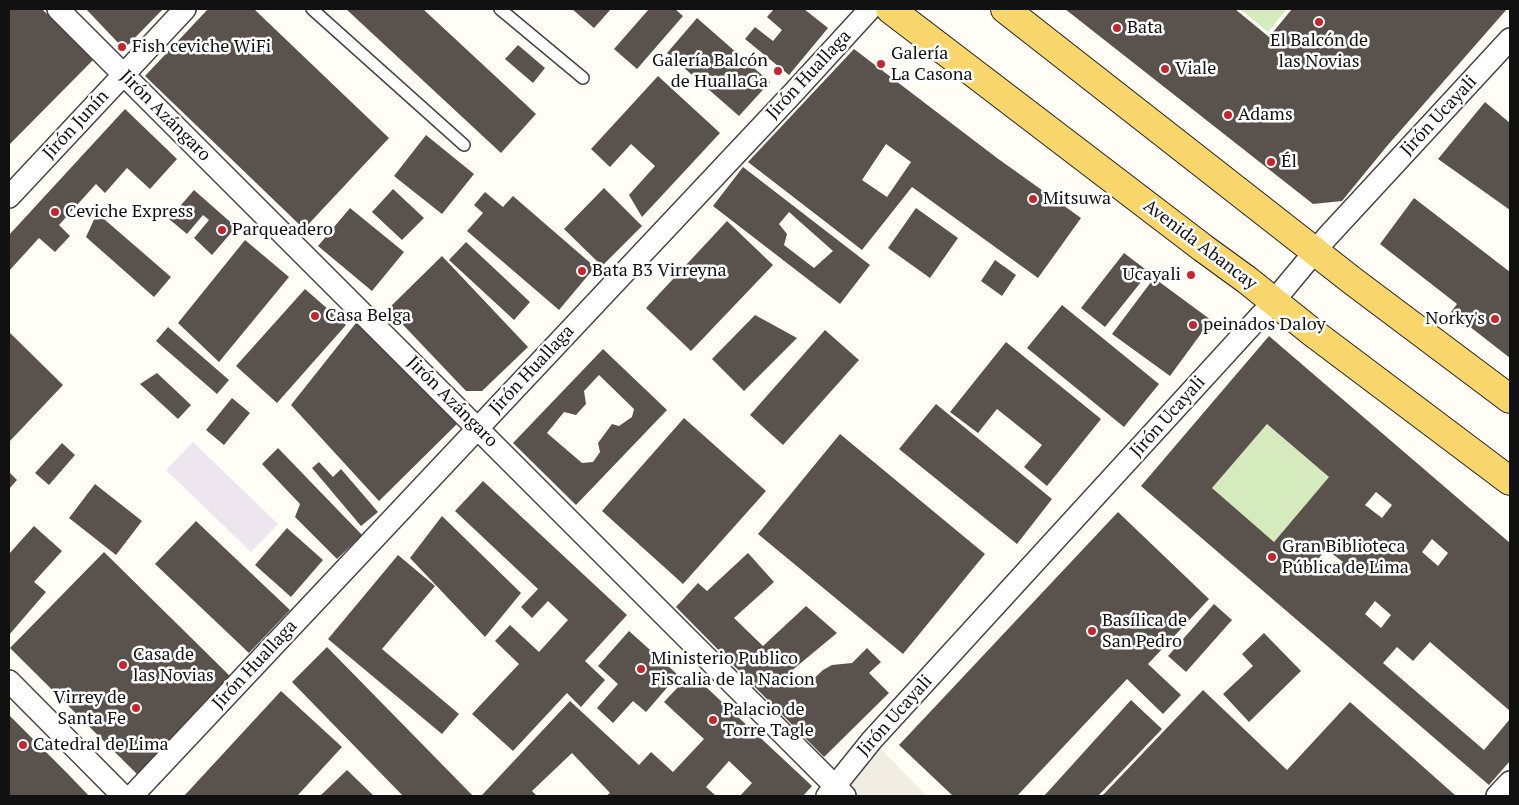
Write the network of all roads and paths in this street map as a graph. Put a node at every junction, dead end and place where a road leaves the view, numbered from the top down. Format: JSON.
{"nodes":[{"id":1,"x":58,"y":9,"type":"edge"},
{"id":2,"x":185,"y":9,"type":"edge"},
{"id":3,"x":312,"y":9,"type":"edge"},
{"id":4,"x":500,"y":9,"type":"edge"},
{"id":5,"x":870,"y":9,"type":"edge"},
{"id":6,"x":890,"y":9,"type":"edge"},
{"id":7,"x":1005,"y":9,"type":"edge"},
{"id":8,"x":1510,"y":39,"type":"edge"},
{"id":9,"x":123,"y":75,"type":"junction"},
{"id":10,"x":583,"y":78,"type":"dead end"},
{"id":11,"x":464,"y":145,"type":"dead end"},
{"id":12,"x":9,"y":197,"type":"edge"},
{"id":13,"x":1315,"y":252,"type":"junction"},
{"id":14,"x":1273,"y":302,"type":"junction"},
{"id":15,"x":1510,"y":399,"type":"edge"},
{"id":16,"x":478,"y":427,"type":"junction"},
{"id":17,"x":1510,"y":481,"type":"edge"},
{"id":18,"x":9,"y":681,"type":"edge"},
{"id":19,"x":1510,"y":782,"type":"edge"},
{"id":20,"x":835,"y":793,"type":"edge"},
{"id":21,"x":123,"y":796,"type":"edge"},
{"id":22,"x":132,"y":796,"type":"edge"},
{"id":23,"x":1497,"y":796,"type":"edge"}],
"edges":[{"from":1,"to":9,"type":"street","name":"Jirón Azángaro"},
{"from":2,"to":9,"type":"street","name":"Jirón Junín"},
{"from":3,"to":11,"type":"lane"},
{"from":4,"to":10,"type":"lane"},
{"from":5,"to":16,"type":"street","name":"Jirón Huallaga"},
{"from":6,"to":14,"type":"main road","name":"Avenida Abancay"},
{"from":7,"to":13,"type":"main road"},
{"from":8,"to":13,"type":"street","name":"Jirón Ucayali"},
{"from":9,"to":12,"type":"street","name":"Jirón Junín"},
{"from":9,"to":16,"type":"street","name":"Jirón Azángaro"},
{"from":13,"to":14,"type":"street","name":"Jirón Ucayali"},
{"from":13,"to":15,"type":"main road"},
{"from":14,"to":17,"type":"main road","name":"Avenida Abancay"},
{"from":14,"to":20,"type":"street","name":"Jirón Ucayali"},
{"from":16,"to":20,"type":"street","name":"Jirón Azángaro"},
{"from":16,"to":22,"type":"street","name":"Jirón Huallaga"},
{"from":18,"to":21,"type":"street"},
{"from":19,"to":23,"type":"street"}]}
